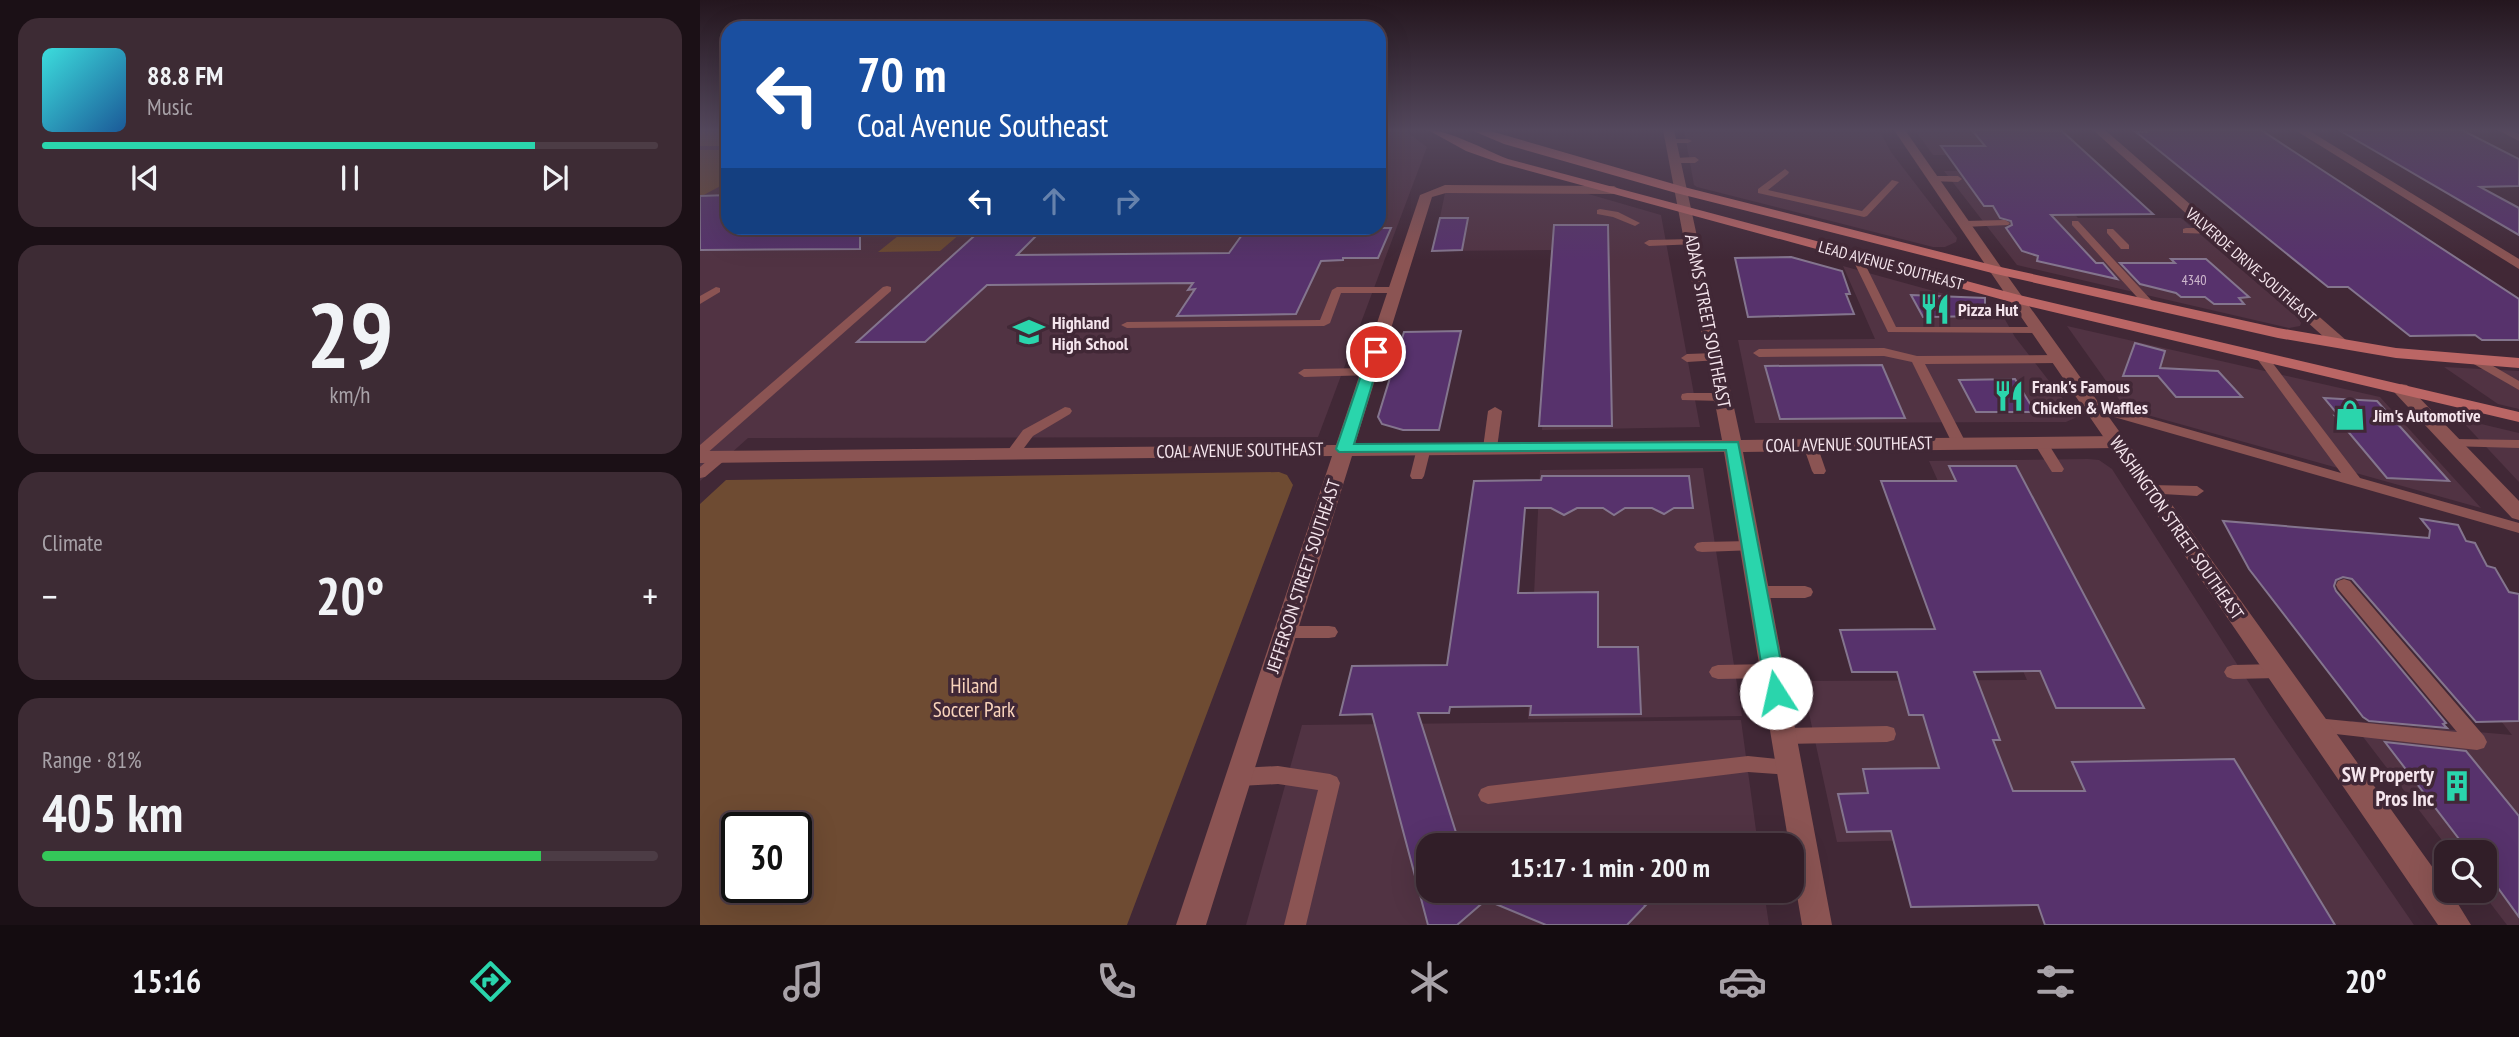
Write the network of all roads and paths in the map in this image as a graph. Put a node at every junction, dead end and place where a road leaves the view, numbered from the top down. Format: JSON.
{"nodes":[{"id":1,"x":1528,"y":173,"type":"edge"},
{"id":2,"x":1549,"y":173,"type":"edge"},
{"id":3,"x":1602,"y":173,"type":"edge"},
{"id":4,"x":1676,"y":173,"type":"edge"},
{"id":5,"x":1784,"y":173,"type":"edge"},
{"id":6,"x":1929,"y":173,"type":"edge"},
{"id":7,"x":2147,"y":173,"type":"edge"},
{"id":8,"x":2370,"y":173,"type":"edge"},
{"id":9,"x":1933,"y":179,"type":"junction"},
{"id":10,"x":1958,"y":179,"type":"dead end"},
{"id":11,"x":1895,"y":182,"type":"dead end"},
{"id":12,"x":1493,"y":190,"type":"junction"},
{"id":13,"x":1614,"y":190,"type":"junction"},
{"id":14,"x":1682,"y":200,"type":"junction"},
{"id":15,"x":1815,"y":203,"type":"junction"},
{"id":16,"x":1600,"y":212,"type":"dead end"},
{"id":17,"x":1798,"y":220,"type":"junction"},
{"id":18,"x":1635,"y":223,"type":"dead end"},
{"id":19,"x":2005,"y":223,"type":"dead end"},
{"id":20,"x":2075,"y":223,"type":"dead end"},
{"id":21,"x":1964,"y":224,"type":"junction"},
{"id":22,"x":2186,"y":231,"type":"dead end"},
{"id":23,"x":2213,"y":231,"type":"junction"},
{"id":24,"x":2110,"y":232,"type":"dead end"},
{"id":25,"x":1693,"y":242,"type":"junction"},
{"id":26,"x":1649,"y":243,"type":"dead end"},
{"id":27,"x":2125,"y":247,"type":"dead end"},
{"id":28,"x":1856,"y":256,"type":"junction"},
{"id":29,"x":2519,"y":265,"type":"edge"},
{"id":30,"x":1996,"y":270,"type":"junction"},
{"id":31,"x":887,"y":289,"type":"dead end"},
{"id":32,"x":716,"y":290,"type":"dead end"},
{"id":33,"x":1396,"y":290,"type":"junction"},
{"id":34,"x":2016,"y":299,"type":"junction"},
{"id":35,"x":700,"y":301,"type":"edge"},
{"id":36,"x":2149,"y":304,"type":"junction"},
{"id":37,"x":1127,"y":325,"type":"dead end"},
{"id":38,"x":2038,"y":330,"type":"junction"},
{"id":39,"x":2341,"y":345,"type":"junction"},
{"id":40,"x":1759,"y":353,"type":"dead end"},
{"id":41,"x":2261,"y":356,"type":"junction"},
{"id":42,"x":1687,"y":358,"type":"dead end"},
{"id":43,"x":1715,"y":358,"type":"junction"},
{"id":44,"x":2058,"y":359,"type":"junction"},
{"id":45,"x":1917,"y":360,"type":"junction"},
{"id":46,"x":2476,"y":360,"type":"junction"},
{"id":47,"x":2519,"y":363,"type":"edge"},
{"id":48,"x":1369,"y":372,"type":"junction"},
{"id":49,"x":1304,"y":373,"type":"dead end"},
{"id":50,"x":2519,"y":386,"type":"edge"},
{"id":51,"x":2401,"y":388,"type":"junction"},
{"id":52,"x":1687,"y":397,"type":"dead end"},
{"id":53,"x":1723,"y":397,"type":"junction"},
{"id":54,"x":2091,"y":406,"type":"junction"},
{"id":55,"x":1065,"y":411,"type":"dead end"},
{"id":56,"x":1495,"y":411,"type":"dead end"},
{"id":57,"x":2518,"y":418,"type":"edge"},
{"id":58,"x":2117,"y":442,"type":"junction"},
{"id":59,"x":1959,"y":443,"type":"junction"},
{"id":60,"x":2041,"y":443,"type":"junction"},
{"id":61,"x":2453,"y":443,"type":"junction"},
{"id":62,"x":2519,"y":444,"type":"edge"},
{"id":63,"x":1732,"y":445,"type":"junction"},
{"id":64,"x":1810,"y":445,"type":"junction"},
{"id":65,"x":1424,"y":448,"type":"junction"},
{"id":66,"x":1490,"y":448,"type":"junction"},
{"id":67,"x":1344,"y":449,"type":"junction"},
{"id":68,"x":1013,"y":453,"type":"junction"},
{"id":69,"x":700,"y":455,"type":"edge"},
{"id":70,"x":720,"y":457,"type":"junction"},
{"id":71,"x":2057,"y":469,"type":"dead end"},
{"id":72,"x":1819,"y":471,"type":"dead end"},
{"id":73,"x":700,"y":474,"type":"edge"},
{"id":74,"x":1417,"y":476,"type":"dead end"},
{"id":75,"x":2355,"y":481,"type":"junction"},
{"id":76,"x":2150,"y":490,"type":"junction"},
{"id":77,"x":2197,"y":491,"type":"dead end"},
{"id":78,"x":2519,"y":513,"type":"edge"},
{"id":79,"x":2519,"y":528,"type":"edge"},
{"id":80,"x":1751,"y":546,"type":"junction"},
{"id":81,"x":1702,"y":547,"type":"dead end"},
{"id":82,"x":2344,"y":585,"type":"dead end"},
{"id":83,"x":1759,"y":592,"type":"junction"},
{"id":84,"x":1805,"y":592,"type":"dead end"},
{"id":85,"x":1286,"y":632,"type":"junction"},
{"id":86,"x":1329,"y":632,"type":"dead end"},
{"id":87,"x":1773,"y":671,"type":"junction"},
{"id":88,"x":2278,"y":671,"type":"junction"},
{"id":89,"x":1718,"y":672,"type":"dead end"},
{"id":90,"x":2233,"y":672,"type":"dead end"},
{"id":91,"x":2316,"y":726,"type":"junction"},
{"id":92,"x":1888,"y":734,"type":"dead end"},
{"id":93,"x":1784,"y":736,"type":"junction"},
{"id":94,"x":1789,"y":766,"type":"junction"},
{"id":95,"x":1239,"y":776,"type":"junction"},
{"id":96,"x":1488,"y":795,"type":"dead end"},
{"id":97,"x":1191,"y":925,"type":"edge"},
{"id":98,"x":1296,"y":925,"type":"edge"},
{"id":99,"x":1817,"y":925,"type":"edge"},
{"id":100,"x":2456,"y":925,"type":"edge"}],
"edges":[{"from":1,"to":12,"type":"street"},
{"from":2,"to":13,"type":"main road","name":"LEAD AVENUE SOUTHEAST"},
{"from":3,"to":14,"type":"main road","name":"LEAD AVENUE SOUTHEAST"},
{"from":4,"to":14,"type":"street","name":"ADAMS STREET SOUTHEAST"},
{"from":5,"to":15,"type":"lane"},
{"from":6,"to":9,"type":"street","name":"WASHINGTON STREET SOUTHEAST"},
{"from":7,"to":23,"type":"street","name":"VALVERDE DRIVE SOUTHEAST"},
{"from":8,"to":29,"type":"street"},
{"from":9,"to":10,"type":"lane"},
{"from":9,"to":21,"type":"street","name":"WASHINGTON STREET SOUTHEAST"},
{"from":11,"to":15,"type":"lane"},
{"from":12,"to":13,"type":"street"},
{"from":12,"to":33,"type":"street","name":"JEFFERSON STREET SOUTHEAST"},
{"from":13,"to":14,"type":"main road","name":"LEAD AVENUE SOUTHEAST"},
{"from":14,"to":17,"type":"main road","name":"LEAD AVENUE SOUTHEAST"},
{"from":14,"to":25,"type":"street","name":"ADAMS STREET SOUTHEAST"},
{"from":14,"to":28,"type":"main road","name":"LEAD AVENUE SOUTHEAST"},
{"from":15,"to":17,"type":"lane"},
{"from":16,"to":18,"type":"lane"},
{"from":17,"to":30,"type":"main road","name":"LEAD AVENUE SOUTHEAST"},
{"from":19,"to":21,"type":"lane"},
{"from":20,"to":36,"type":"lane"},
{"from":21,"to":30,"type":"street","name":"WASHINGTON STREET SOUTHEAST"},
{"from":22,"to":23,"type":"lane"},
{"from":23,"to":39,"type":"street","name":"VALVERDE DRIVE SOUTHEAST"},
{"from":24,"to":27,"type":"lane"},
{"from":25,"to":26,"type":"lane"},
{"from":25,"to":43,"type":"street","name":"ADAMS STREET SOUTHEAST"},
{"from":28,"to":34,"type":"main road","name":"LEAD AVENUE SOUTHEAST"},
{"from":28,"to":38,"type":"lane"},
{"from":30,"to":34,"type":"street","name":"WASHINGTON STREET SOUTHEAST"},
{"from":30,"to":36,"type":"main road"},
{"from":31,"to":69,"type":"lane"},
{"from":32,"to":35,"type":"lane"},
{"from":33,"to":37,"type":"lane"},
{"from":33,"to":48,"type":"street","name":"JEFFERSON STREET SOUTHEAST"},
{"from":34,"to":38,"type":"street","name":"WASHINGTON STREET SOUTHEAST"},
{"from":34,"to":41,"type":"main road","name":"LEAD AVENUE SOUTHEAST"},
{"from":36,"to":39,"type":"main road"},
{"from":38,"to":44,"type":"street","name":"WASHINGTON STREET SOUTHEAST"},
{"from":39,"to":46,"type":"main road"},
{"from":40,"to":45,"type":"lane"},
{"from":41,"to":51,"type":"main road","name":"LEAD AVENUE SOUTHEAST"},
{"from":41,"to":75,"type":"lane"},
{"from":42,"to":43,"type":"lane"},
{"from":43,"to":53,"type":"street","name":"ADAMS STREET SOUTHEAST"},
{"from":44,"to":45,"type":"lane"},
{"from":44,"to":54,"type":"street","name":"WASHINGTON STREET SOUTHEAST"},
{"from":45,"to":59,"type":"lane"},
{"from":46,"to":47,"type":"main road"},
{"from":46,"to":50,"type":"lane"},
{"from":48,"to":49,"type":"lane"},
{"from":48,"to":67,"type":"street","name":"JEFFERSON STREET SOUTHEAST"},
{"from":51,"to":57,"type":"main road","name":"LEAD AVENUE SOUTHEAST"},
{"from":51,"to":61,"type":"street"},
{"from":52,"to":53,"type":"lane"},
{"from":53,"to":63,"type":"street","name":"ADAMS STREET SOUTHEAST"},
{"from":54,"to":58,"type":"street","name":"WASHINGTON STREET SOUTHEAST"},
{"from":54,"to":75,"type":"lane"},
{"from":55,"to":68,"type":"lane"},
{"from":56,"to":66,"type":"lane"},
{"from":58,"to":60,"type":"street","name":"COAL AVENUE SOUTHEAST"},
{"from":58,"to":76,"type":"street","name":"WASHINGTON STREET SOUTHEAST"},
{"from":59,"to":60,"type":"street","name":"COAL AVENUE SOUTHEAST"},
{"from":59,"to":64,"type":"street","name":"COAL AVENUE SOUTHEAST"},
{"from":60,"to":71,"type":"lane"},
{"from":61,"to":62,"type":"lane"},
{"from":61,"to":78,"type":"street"},
{"from":63,"to":64,"type":"street","name":"COAL AVENUE SOUTHEAST"},
{"from":63,"to":66,"type":"street","name":"COAL AVENUE SOUTHEAST"},
{"from":63,"to":80,"type":"street","name":"ADAMS STREET SOUTHEAST"},
{"from":64,"to":72,"type":"lane"},
{"from":65,"to":66,"type":"street","name":"COAL AVENUE SOUTHEAST"},
{"from":65,"to":67,"type":"street","name":"COAL AVENUE SOUTHEAST"},
{"from":65,"to":74,"type":"lane"},
{"from":67,"to":68,"type":"street","name":"COAL AVENUE SOUTHEAST"},
{"from":67,"to":85,"type":"street","name":"JEFFERSON STREET SOUTHEAST"},
{"from":68,"to":70,"type":"street","name":"COAL AVENUE SOUTHEAST"},
{"from":69,"to":70,"type":"street","name":"COAL AVENUE SOUTHEAST"},
{"from":70,"to":73,"type":"lane"},
{"from":75,"to":79,"type":"lane"},
{"from":76,"to":77,"type":"lane"},
{"from":76,"to":88,"type":"street","name":"WASHINGTON STREET SOUTHEAST"},
{"from":80,"to":81,"type":"lane"},
{"from":80,"to":83,"type":"street","name":"ADAMS STREET SOUTHEAST"},
{"from":82,"to":91,"type":"lane"},
{"from":83,"to":84,"type":"lane"},
{"from":83,"to":87,"type":"street","name":"ADAMS STREET SOUTHEAST"},
{"from":85,"to":86,"type":"lane"},
{"from":85,"to":95,"type":"street","name":"JEFFERSON STREET SOUTHEAST"},
{"from":87,"to":89,"type":"lane"},
{"from":87,"to":93,"type":"street","name":"ADAMS STREET SOUTHEAST"},
{"from":88,"to":90,"type":"lane"},
{"from":88,"to":91,"type":"street","name":"WASHINGTON STREET SOUTHEAST"},
{"from":91,"to":100,"type":"street","name":"WASHINGTON STREET SOUTHEAST"},
{"from":92,"to":93,"type":"lane"},
{"from":93,"to":94,"type":"street","name":"ADAMS STREET SOUTHEAST"},
{"from":94,"to":96,"type":"lane"},
{"from":94,"to":99,"type":"street","name":"ADAMS STREET SOUTHEAST"},
{"from":95,"to":97,"type":"street","name":"JEFFERSON STREET SOUTHEAST"},
{"from":95,"to":98,"type":"lane"}]}
